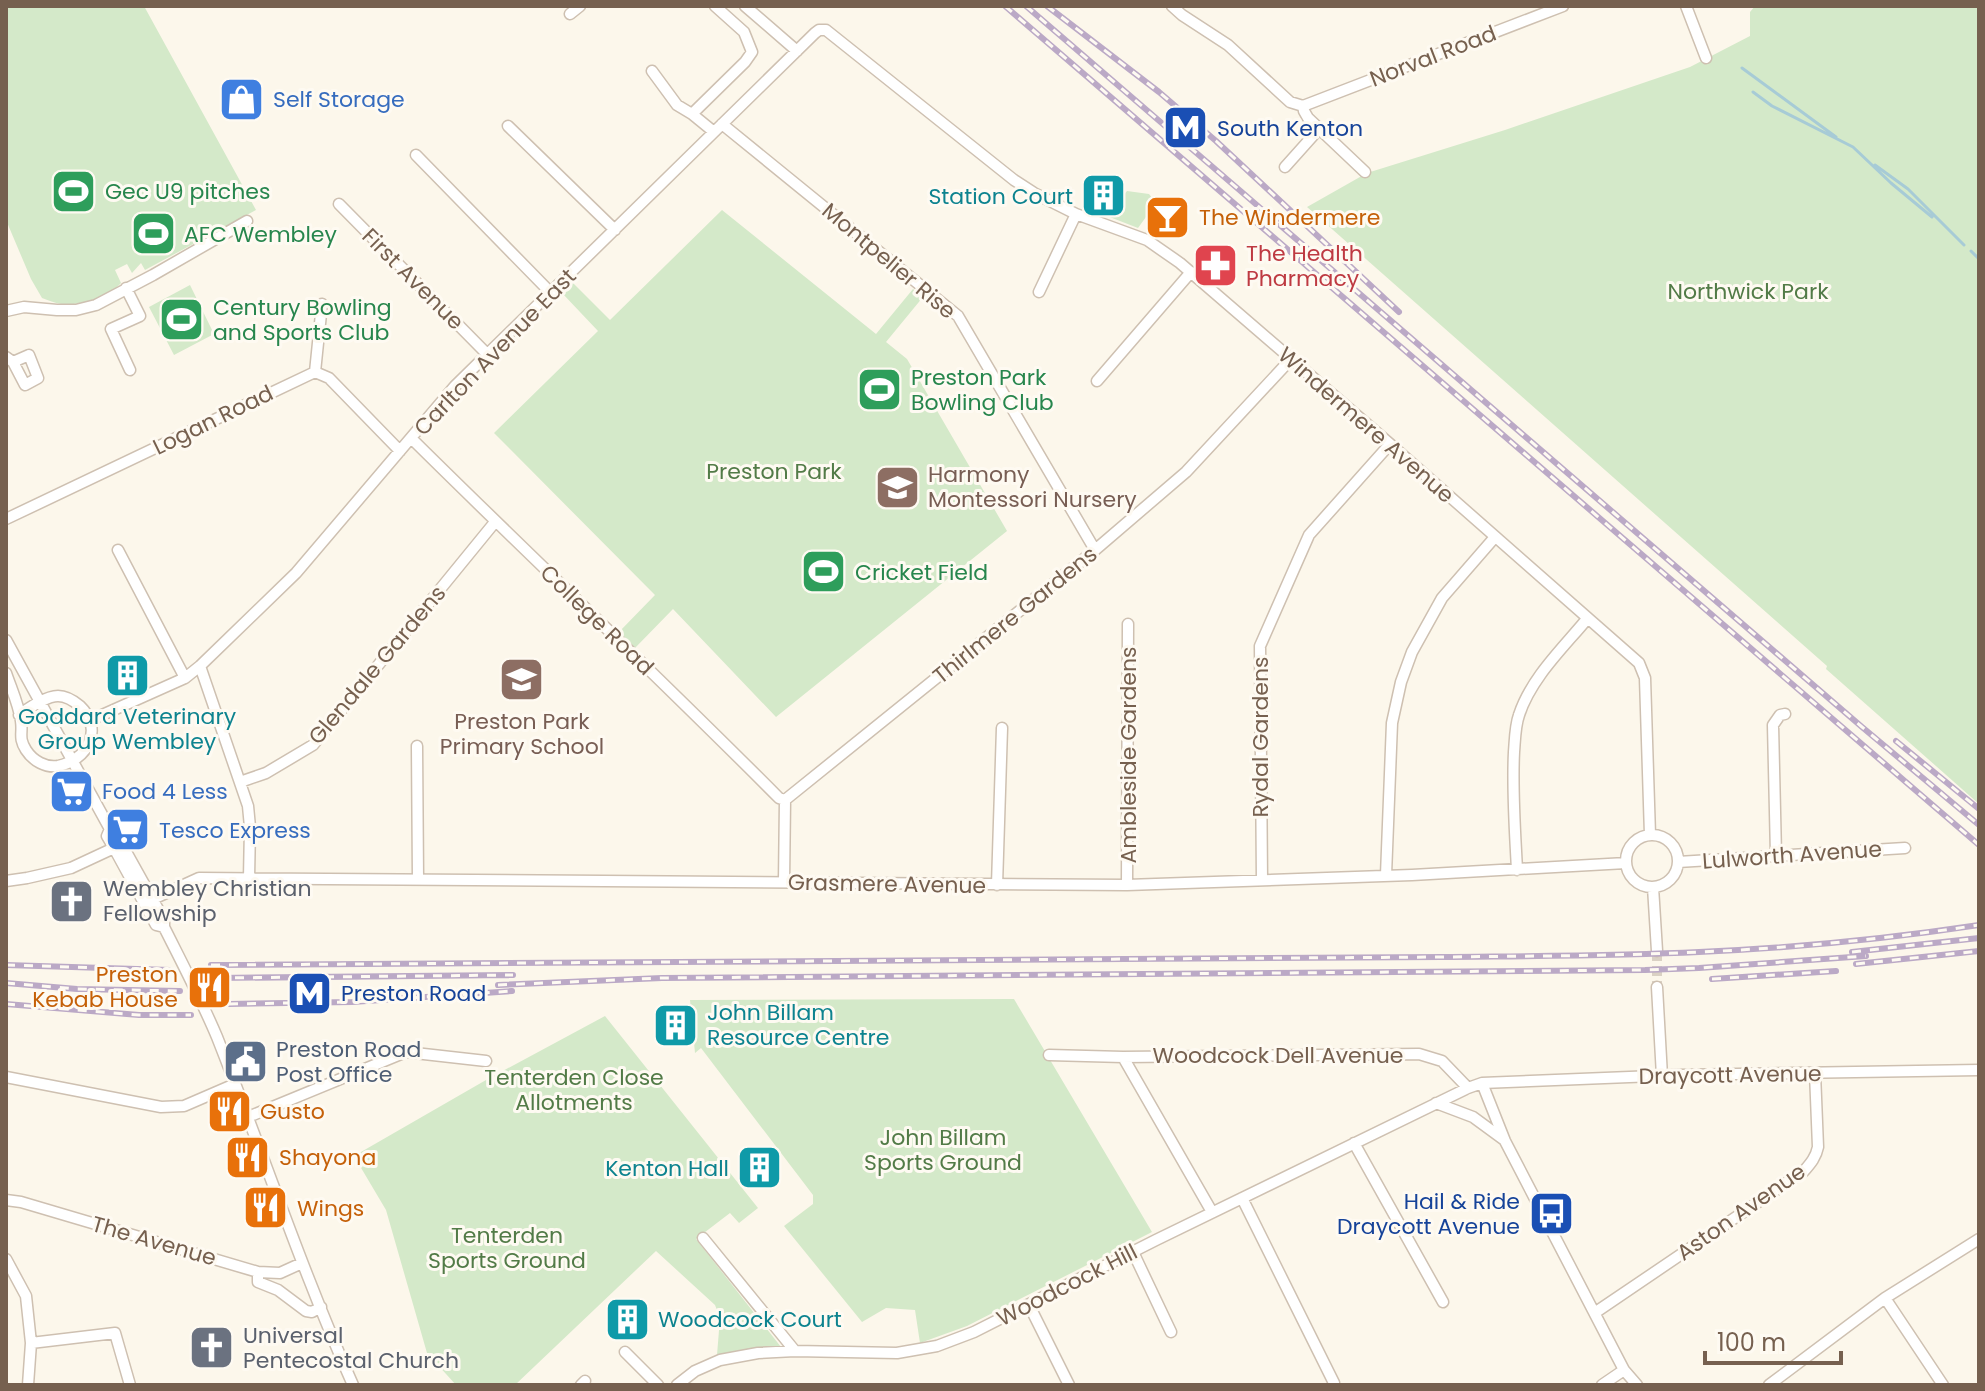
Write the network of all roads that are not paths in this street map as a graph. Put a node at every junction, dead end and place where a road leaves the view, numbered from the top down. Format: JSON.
{"nodes":[{"id":1,"x":580,"y":6,"type":"edge"},
{"id":2,"x":715,"y":6,"type":"edge"},
{"id":3,"x":745,"y":6,"type":"edge"},
{"id":4,"x":1172,"y":6,"type":"edge"},
{"id":5,"x":1563,"y":6,"type":"edge"},
{"id":6,"x":1686,"y":6,"type":"edge"},
{"id":7,"x":1539,"y":10,"type":"edge"},
{"id":8,"x":570,"y":14,"type":"dead end"},
{"id":9,"x":819,"y":30,"type":"joint"},
{"id":10,"x":797,"y":51,"type":"junction"},
{"id":11,"x":1706,"y":58,"type":"dead end"},
{"id":12,"x":652,"y":71,"type":"dead end"},
{"id":13,"x":1303,"y":106,"type":"junction"},
{"id":14,"x":692,"y":114,"type":"junction"},
{"id":15,"x":508,"y":126,"type":"dead end"},
{"id":16,"x":718,"y":128,"type":"junction"},
{"id":17,"x":1319,"y":129,"type":"junction"},
{"id":18,"x":416,"y":155,"type":"dead end"},
{"id":19,"x":1285,"y":167,"type":"dead end"},
{"id":20,"x":1365,"y":172,"type":"dead end"},
{"id":21,"x":339,"y":204,"type":"dead end"},
{"id":22,"x":1076,"y":214,"type":"junction"},
{"id":23,"x":247,"y":221,"type":"dead end"},
{"id":24,"x":615,"y":230,"type":"junction"},
{"id":25,"x":1191,"y":272,"type":"junction"},
{"id":26,"x":126,"y":288,"type":"junction"},
{"id":27,"x":1039,"y":292,"type":"dead end"},
{"id":28,"x":551,"y":293,"type":"junction"},
{"id":29,"x":322,"y":304,"type":"dead end"},
{"id":30,"x":10,"y":310,"type":"edge"},
{"id":31,"x":6,"y":318,"type":"edge"},
{"id":32,"x":487,"y":354,"type":"junction"},
{"id":33,"x":1291,"y":359,"type":"junction"},
{"id":34,"x":130,"y":370,"type":"dead end"},
{"id":35,"x":315,"y":372,"type":"junction"},
{"id":36,"x":1097,"y":381,"type":"dead end"},
{"id":37,"x":411,"y":438,"type":"junction"},
{"id":38,"x":1390,"y":444,"type":"junction"},
{"id":39,"x":400,"y":451,"type":"junction"},
{"id":40,"x":6,"y":519,"type":"edge"},
{"id":41,"x":495,"y":522,"type":"junction"},
{"id":42,"x":1495,"y":537,"type":"junction"},
{"id":43,"x":118,"y":550,"type":"dead end"},
{"id":44,"x":1095,"y":550,"type":"junction"},
{"id":45,"x":1587,"y":619,"type":"junction"},
{"id":46,"x":1128,"y":624,"type":"dead end"},
{"id":47,"x":6,"y":640,"type":"edge"},
{"id":48,"x":200,"y":666,"type":"junction"},
{"id":49,"x":6,"y":673,"type":"edge"},
{"id":50,"x":185,"y":678,"type":"junction"},
{"id":51,"x":40,"y":703,"type":"junction"},
{"id":52,"x":1785,"y":714,"type":"dead end"},
{"id":53,"x":19,"y":715,"type":"junction"},
{"id":54,"x":91,"y":720,"type":"junction"},
{"id":55,"x":1002,"y":728,"type":"dead end"},
{"id":56,"x":20,"y":737,"type":"junction"},
{"id":57,"x":6,"y":738,"type":"edge"},
{"id":58,"x":417,"y":746,"type":"dead end"},
{"id":59,"x":72,"y":760,"type":"junction"},
{"id":60,"x":240,"y":782,"type":"junction"},
{"id":61,"x":785,"y":800,"type":"junction"},
{"id":62,"x":110,"y":829,"type":"junction"},
{"id":63,"x":1650,"y":835,"type":"junction"},
{"id":64,"x":114,"y":848,"type":"junction"},
{"id":65,"x":1905,"y":848,"type":"dead end"},
{"id":66,"x":1776,"y":855,"type":"junction"},
{"id":67,"x":1678,"y":862,"type":"junction"},
{"id":68,"x":1626,"y":863,"type":"junction"},
{"id":69,"x":1517,"y":870,"type":"junction"},
{"id":70,"x":1386,"y":875,"type":"junction"},
{"id":71,"x":249,"y":878,"type":"junction"},
{"id":72,"x":418,"y":879,"type":"junction"},
{"id":73,"x":1262,"y":880,"type":"junction"},
{"id":74,"x":6,"y":881,"type":"edge"},
{"id":75,"x":784,"y":882,"type":"junction"},
{"id":76,"x":997,"y":885,"type":"junction"},
{"id":77,"x":1127,"y":885,"type":"junction"},
{"id":78,"x":1653,"y":887,"type":"junction"},
{"id":79,"x":153,"y":899,"type":"junction"},
{"id":80,"x":164,"y":927,"type":"junction"},
{"id":81,"x":1657,"y":951,"type":"tunnel mouth"},
{"id":82,"x":1657,"y":987,"type":"tunnel mouth"},
{"id":83,"x":1049,"y":1055,"type":"dead end"},
{"id":84,"x":1123,"y":1057,"type":"junction"},
{"id":85,"x":486,"y":1061,"type":"dead end"},
{"id":86,"x":1979,"y":1070,"type":"edge"},
{"id":87,"x":1815,"y":1073,"type":"junction"},
{"id":88,"x":1662,"y":1076,"type":"junction"},
{"id":89,"x":6,"y":1077,"type":"edge"},
{"id":90,"x":1482,"y":1083,"type":"junction"},
{"id":91,"x":235,"y":1084,"type":"junction"},
{"id":92,"x":1468,"y":1088,"type":"junction"},
{"id":93,"x":1436,"y":1103,"type":"junction"},
{"id":94,"x":248,"y":1117,"type":"junction"},
{"id":95,"x":1505,"y":1141,"type":"junction"},
{"id":96,"x":1354,"y":1143,"type":"junction"},
{"id":97,"x":1242,"y":1198,"type":"junction"},
{"id":98,"x":6,"y":1200,"type":"edge"},
{"id":99,"x":1212,"y":1212,"type":"junction"},
{"id":100,"x":703,"y":1238,"type":"dead end"},
{"id":101,"x":1979,"y":1239,"type":"edge"},
{"id":102,"x":1133,"y":1252,"type":"junction"},
{"id":103,"x":6,"y":1259,"type":"edge"},
{"id":104,"x":302,"y":1263,"type":"junction"},
{"id":105,"x":258,"y":1272,"type":"junction"},
{"id":106,"x":280,"y":1273,"type":"junction"},
{"id":107,"x":278,"y":1290,"type":"junction"},
{"id":108,"x":1885,"y":1298,"type":"junction"},
{"id":109,"x":1443,"y":1302,"type":"dead end"},
{"id":110,"x":1029,"y":1305,"type":"junction"},
{"id":111,"x":321,"y":1307,"type":"junction"},
{"id":112,"x":1596,"y":1312,"type":"junction"},
{"id":113,"x":1171,"y":1332,"type":"dead end"},
{"id":114,"x":31,"y":1343,"type":"junction"},
{"id":115,"x":795,"y":1351,"type":"junction"},
{"id":116,"x":625,"y":1352,"type":"dead end"},
{"id":117,"x":1624,"y":1370,"type":"junction"},
{"id":118,"x":1335,"y":1384,"type":"edge"},
{"id":119,"x":28,"y":1385,"type":"edge"},
{"id":120,"x":130,"y":1385,"type":"edge"},
{"id":121,"x":353,"y":1385,"type":"edge"},
{"id":122,"x":658,"y":1385,"type":"edge"},
{"id":123,"x":677,"y":1385,"type":"edge"},
{"id":124,"x":1069,"y":1385,"type":"edge"},
{"id":125,"x":1602,"y":1385,"type":"edge"},
{"id":126,"x":1637,"y":1385,"type":"edge"},
{"id":127,"x":1769,"y":1385,"type":"edge"},
{"id":128,"x":1943,"y":1385,"type":"edge"}],
"edges":[{"from":1,"to":8,"type":"street"},
{"from":2,"to":14,"type":"street"},
{"from":3,"to":10,"type":"street"},
{"from":4,"to":13,"type":"street"},
{"from":5,"to":7,"type":"street","name":"Norval Road"},
{"from":6,"to":11,"type":"street"},
{"from":7,"to":13,"type":"street","name":"Norval Road"},
{"from":9,"to":10,"type":"street","name":"Carlton Avenue East"},
{"from":9,"to":22,"type":"street","name":"Windermere Avenue"},
{"from":10,"to":16,"type":"street","name":"Carlton Avenue East"},
{"from":12,"to":14,"type":"street","name":"Montpelier Rise"},
{"from":13,"to":17,"type":"street"},
{"from":14,"to":16,"type":"street","name":"Montpelier Rise"},
{"from":15,"to":24,"type":"street"},
{"from":16,"to":24,"type":"street","name":"Carlton Avenue East"},
{"from":16,"to":44,"type":"street","name":"Montpelier Rise"},
{"from":17,"to":19,"type":"street"},
{"from":17,"to":20,"type":"street"},
{"from":18,"to":28,"type":"street"},
{"from":21,"to":32,"type":"street","name":"First Avenue"},
{"from":22,"to":25,"type":"street","name":"Windermere Avenue"},
{"from":22,"to":27,"type":"street"},
{"from":23,"to":26,"type":"street"},
{"from":24,"to":28,"type":"street","name":"Carlton Avenue East"},
{"from":25,"to":33,"type":"street","name":"Windermere Avenue"},
{"from":25,"to":36,"type":"street"},
{"from":26,"to":30,"type":"street"},
{"from":26,"to":34,"type":"street"},
{"from":28,"to":32,"type":"street","name":"Carlton Avenue East"},
{"from":29,"to":35,"type":"street"},
{"from":30,"to":31,"type":"street"},
{"from":32,"to":37,"type":"street","name":"Carlton Avenue East"},
{"from":33,"to":38,"type":"street","name":"Windermere Avenue"},
{"from":33,"to":44,"type":"street","name":"Thirlmere Gardens"},
{"from":35,"to":39,"type":"street"},
{"from":35,"to":40,"type":"street","name":"Logan Road"},
{"from":37,"to":39,"type":"street","name":"Carlton Avenue East"},
{"from":37,"to":41,"type":"street","name":"College Road"},
{"from":38,"to":42,"type":"street","name":"Windermere Avenue"},
{"from":38,"to":73,"type":"street","name":"Rydal Gardens"},
{"from":39,"to":48,"type":"street","name":"Carlton Avenue East"},
{"from":41,"to":60,"type":"street","name":"Glendale Gardens"},
{"from":41,"to":61,"type":"street","name":"College Road"},
{"from":42,"to":45,"type":"street","name":"Windermere Avenue"},
{"from":42,"to":70,"type":"street"},
{"from":43,"to":50,"type":"street"},
{"from":44,"to":61,"type":"street","name":"Thirlmere Gardens"},
{"from":45,"to":63,"type":"street","name":"Windermere Avenue"},
{"from":45,"to":69,"type":"street"},
{"from":46,"to":77,"type":"street","name":"Ambleside Gardens"},
{"from":47,"to":51,"type":"street"},
{"from":48,"to":50,"type":"street","name":"Carlton Avenue East"},
{"from":48,"to":60,"type":"street"},
{"from":49,"to":53,"type":"street"},
{"from":50,"to":54,"type":"street","name":"Carlton Avenue East"},
{"from":51,"to":53,"type":"street"},
{"from":51,"to":54,"type":"street"},
{"from":51,"to":59,"type":"street"},
{"from":52,"to":66,"type":"street"},
{"from":53,"to":56,"type":"street"},
{"from":54,"to":59,"type":"street"},
{"from":55,"to":76,"type":"street"},
{"from":56,"to":57,"type":"street"},
{"from":56,"to":59,"type":"street"},
{"from":58,"to":72,"type":"street"},
{"from":59,"to":62,"type":"street"},
{"from":60,"to":71,"type":"street"},
{"from":61,"to":75,"type":"street"},
{"from":62,"to":64,"type":"street"},
{"from":62,"to":79,"type":"street"},
{"from":63,"to":67,"type":"street"},
{"from":63,"to":68,"type":"street"},
{"from":64,"to":74,"type":"street"},
{"from":64,"to":80,"type":"street"},
{"from":65,"to":66,"type":"street","name":"Lulworth Avenue"},
{"from":66,"to":67,"type":"street","name":"Lulworth Avenue"},
{"from":67,"to":78,"type":"street"},
{"from":68,"to":69,"type":"street","name":"Grasmere Avenue"},
{"from":68,"to":78,"type":"street"},
{"from":69,"to":70,"type":"street","name":"Grasmere Avenue"},
{"from":70,"to":73,"type":"street","name":"Grasmere Avenue"},
{"from":71,"to":72,"type":"street","name":"Grasmere Avenue"},
{"from":71,"to":79,"type":"street","name":"Grasmere Avenue"},
{"from":72,"to":75,"type":"street","name":"Grasmere Avenue"},
{"from":73,"to":77,"type":"street","name":"Grasmere Avenue"},
{"from":75,"to":76,"type":"street","name":"Grasmere Avenue"},
{"from":76,"to":77,"type":"street","name":"Grasmere Avenue"},
{"from":78,"to":81,"type":"street"},
{"from":79,"to":80,"type":"street"},
{"from":80,"to":91,"type":"street"},
{"from":82,"to":88,"type":"street"},
{"from":83,"to":84,"type":"street","name":"Woodcock Dell Avenue"},
{"from":84,"to":92,"type":"street","name":"Woodcock Dell Avenue"},
{"from":84,"to":99,"type":"street","name":"Woodcock Dell Avenue"},
{"from":85,"to":94,"type":"street"},
{"from":86,"to":87,"type":"street","name":"Draycott Avenue"},
{"from":87,"to":88,"type":"street","name":"Draycott Avenue"},
{"from":87,"to":112,"type":"street","name":"Aston Avenue"},
{"from":88,"to":90,"type":"street","name":"Draycott Avenue"},
{"from":89,"to":91,"type":"street"},
{"from":90,"to":92,"type":"street","name":"Woodcock Hill"},
{"from":90,"to":95,"type":"street"},
{"from":91,"to":94,"type":"street"},
{"from":92,"to":93,"type":"street","name":"Woodcock Hill"},
{"from":93,"to":95,"type":"street"},
{"from":93,"to":96,"type":"street","name":"Woodcock Hill"},
{"from":94,"to":104,"type":"street"},
{"from":95,"to":112,"type":"street"},
{"from":96,"to":97,"type":"street","name":"Woodcock Hill"},
{"from":96,"to":109,"type":"street"},
{"from":97,"to":99,"type":"street","name":"Woodcock Hill"},
{"from":97,"to":118,"type":"street"},
{"from":98,"to":105,"type":"street","name":"The Avenue"},
{"from":99,"to":102,"type":"street","name":"Woodcock Hill"},
{"from":100,"to":115,"type":"street"},
{"from":101,"to":108,"type":"street"},
{"from":102,"to":110,"type":"street","name":"Woodcock Hill"},
{"from":102,"to":113,"type":"street"},
{"from":103,"to":114,"type":"street"},
{"from":104,"to":106,"type":"street","name":"The Avenue"},
{"from":104,"to":111,"type":"street"},
{"from":105,"to":106,"type":"street","name":"The Avenue"},
{"from":105,"to":107,"type":"street"},
{"from":106,"to":107,"type":"street"},
{"from":107,"to":111,"type":"street"},
{"from":108,"to":127,"type":"street"},
{"from":108,"to":128,"type":"street"},
{"from":110,"to":115,"type":"street","name":"Woodcock Hill"},
{"from":110,"to":124,"type":"street"},
{"from":111,"to":121,"type":"street"},
{"from":112,"to":117,"type":"street"},
{"from":114,"to":119,"type":"street"},
{"from":114,"to":120,"type":"street"},
{"from":115,"to":123,"type":"street","name":"Woodcock Hill"},
{"from":116,"to":122,"type":"street"},
{"from":117,"to":125,"type":"street"},
{"from":117,"to":126,"type":"street"}]}
